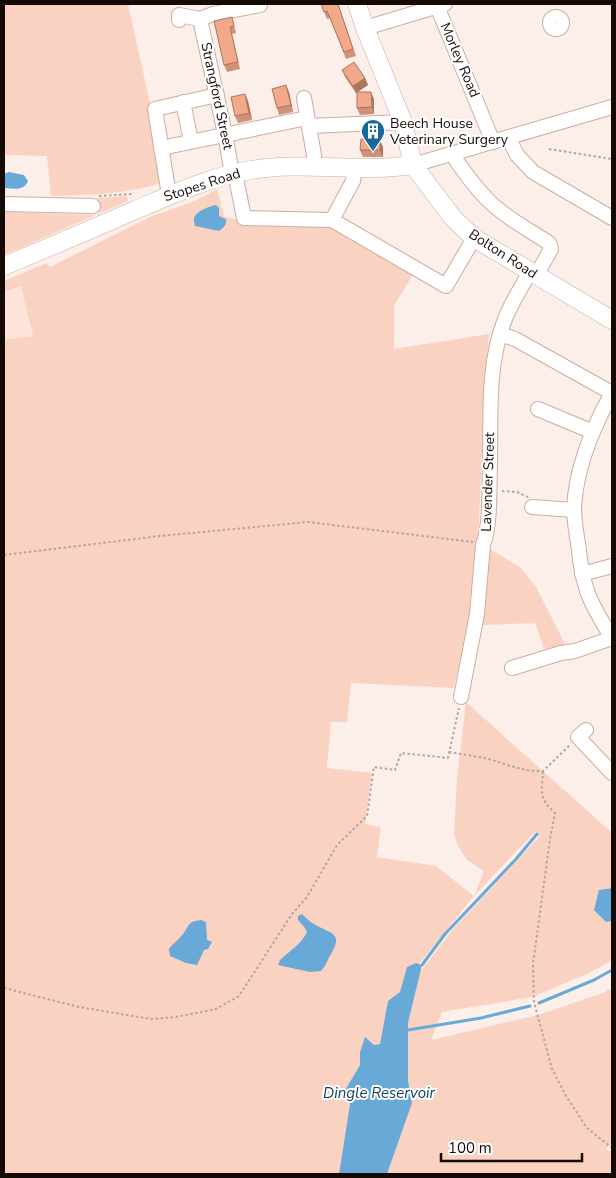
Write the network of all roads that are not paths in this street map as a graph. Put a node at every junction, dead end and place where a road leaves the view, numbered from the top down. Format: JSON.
{"nodes":[{"id":1,"x":357,"y":4,"type":"edge"},
{"id":2,"x":441,"y":5,"type":"edge"},
{"id":3,"x":261,"y":6,"type":"edge"},
{"id":4,"x":200,"y":19,"type":"junction"},
{"id":5,"x":179,"y":20,"type":"dead end"},
{"id":6,"x":364,"y":28,"type":"junction"},
{"id":7,"x":217,"y":95,"type":"junction"},
{"id":8,"x":304,"y":98,"type":"dead end"},
{"id":9,"x":183,"y":102,"type":"junction"},
{"id":10,"x":612,"y":108,"type":"edge"},
{"id":11,"x":308,"y":122,"type":"junction"},
{"id":12,"x":403,"y":122,"type":"junction"},
{"id":13,"x":225,"y":134,"type":"junction"},
{"id":14,"x":508,"y":137,"type":"junction"},
{"id":15,"x":191,"y":141,"type":"junction"},
{"id":16,"x":494,"y":142,"type":"junction"},
{"id":17,"x":161,"y":148,"type":"junction"},
{"id":18,"x":452,"y":154,"type":"junction"},
{"id":19,"x":413,"y":165,"type":"junction"},
{"id":20,"x":314,"y":166,"type":"junction"},
{"id":21,"x":355,"y":167,"type":"junction"},
{"id":22,"x":234,"y":173,"type":"junction"},
{"id":23,"x":169,"y":195,"type":"junction"},
{"id":24,"x":4,"y":204,"type":"edge"},
{"id":25,"x":94,"y":206,"type":"road end"},
{"id":26,"x":612,"y":218,"type":"edge"},
{"id":27,"x":332,"y":220,"type":"junction"},
{"id":28,"x":474,"y":238,"type":"junction"},
{"id":29,"x":4,"y":266,"type":"edge"},
{"id":30,"x":533,"y":274,"type":"junction"},
{"id":31,"x":612,"y":320,"type":"edge"},
{"id":32,"x":500,"y":334,"type":"junction"},
{"id":33,"x":612,"y":393,"type":"edge"},
{"id":34,"x":542,"y":415,"type":"dead end"},
{"id":35,"x":593,"y":432,"type":"junction"},
{"id":36,"x":532,"y":507,"type":"road end"},
{"id":37,"x":574,"y":510,"type":"junction"},
{"id":38,"x":612,"y":566,"type":"edge"},
{"id":39,"x":582,"y":574,"type":"junction"},
{"id":40,"x":612,"y":638,"type":"edge"},
{"id":41,"x":512,"y":670,"type":"dead end"},
{"id":42,"x":461,"y":697,"type":"road end"},
{"id":43,"x":582,"y":734,"type":"road end"},
{"id":44,"x":612,"y":773,"type":"edge"}],
"edges":[{"from":1,"to":6,"type":"main road"},
{"from":2,"to":6,"type":"street"},
{"from":2,"to":16,"type":"street","name":"Morley Road"},
{"from":3,"to":4,"type":"street"},
{"from":4,"to":5,"type":"street"},
{"from":4,"to":7,"type":"street","name":"Strangford Street"},
{"from":6,"to":12,"type":"main road"},
{"from":7,"to":9,"type":"street"},
{"from":7,"to":13,"type":"street","name":"Strangford Street"},
{"from":8,"to":11,"type":"street"},
{"from":9,"to":15,"type":"street"},
{"from":9,"to":17,"type":"street"},
{"from":10,"to":14,"type":"street"},
{"from":11,"to":12,"type":"street"},
{"from":11,"to":13,"type":"street"},
{"from":11,"to":20,"type":"street"},
{"from":12,"to":19,"type":"main road"},
{"from":13,"to":15,"type":"street"},
{"from":13,"to":22,"type":"street","name":"Strangford Street"},
{"from":14,"to":16,"type":"street"},
{"from":14,"to":26,"type":"street"},
{"from":15,"to":17,"type":"street"},
{"from":16,"to":18,"type":"street"},
{"from":17,"to":23,"type":"street"},
{"from":18,"to":19,"type":"street"},
{"from":18,"to":30,"type":"street","name":"Lavender Street"},
{"from":19,"to":21,"type":"main road","name":"Stopes Road"},
{"from":19,"to":28,"type":"main road","name":"Bolton Road"},
{"from":20,"to":21,"type":"main road","name":"Stopes Road"},
{"from":20,"to":22,"type":"main road","name":"Stopes Road"},
{"from":21,"to":27,"type":"street"},
{"from":22,"to":23,"type":"main road","name":"Stopes Road"},
{"from":22,"to":27,"type":"street","name":"Strangford Street"},
{"from":23,"to":29,"type":"main road","name":"Stopes Road"},
{"from":24,"to":25,"type":"street"},
{"from":27,"to":28,"type":"street"},
{"from":28,"to":30,"type":"main road","name":"Bolton Road"},
{"from":30,"to":31,"type":"main road","name":"Bolton Road"},
{"from":30,"to":32,"type":"street","name":"Lavender Street"},
{"from":32,"to":33,"type":"street"},
{"from":32,"to":42,"type":"street","name":"Lavender Street"},
{"from":33,"to":35,"type":"street"},
{"from":34,"to":35,"type":"street"},
{"from":35,"to":37,"type":"street"},
{"from":36,"to":37,"type":"street"},
{"from":37,"to":39,"type":"street"},
{"from":38,"to":39,"type":"street"},
{"from":39,"to":40,"type":"street"},
{"from":40,"to":41,"type":"street"},
{"from":43,"to":44,"type":"street"}]}
